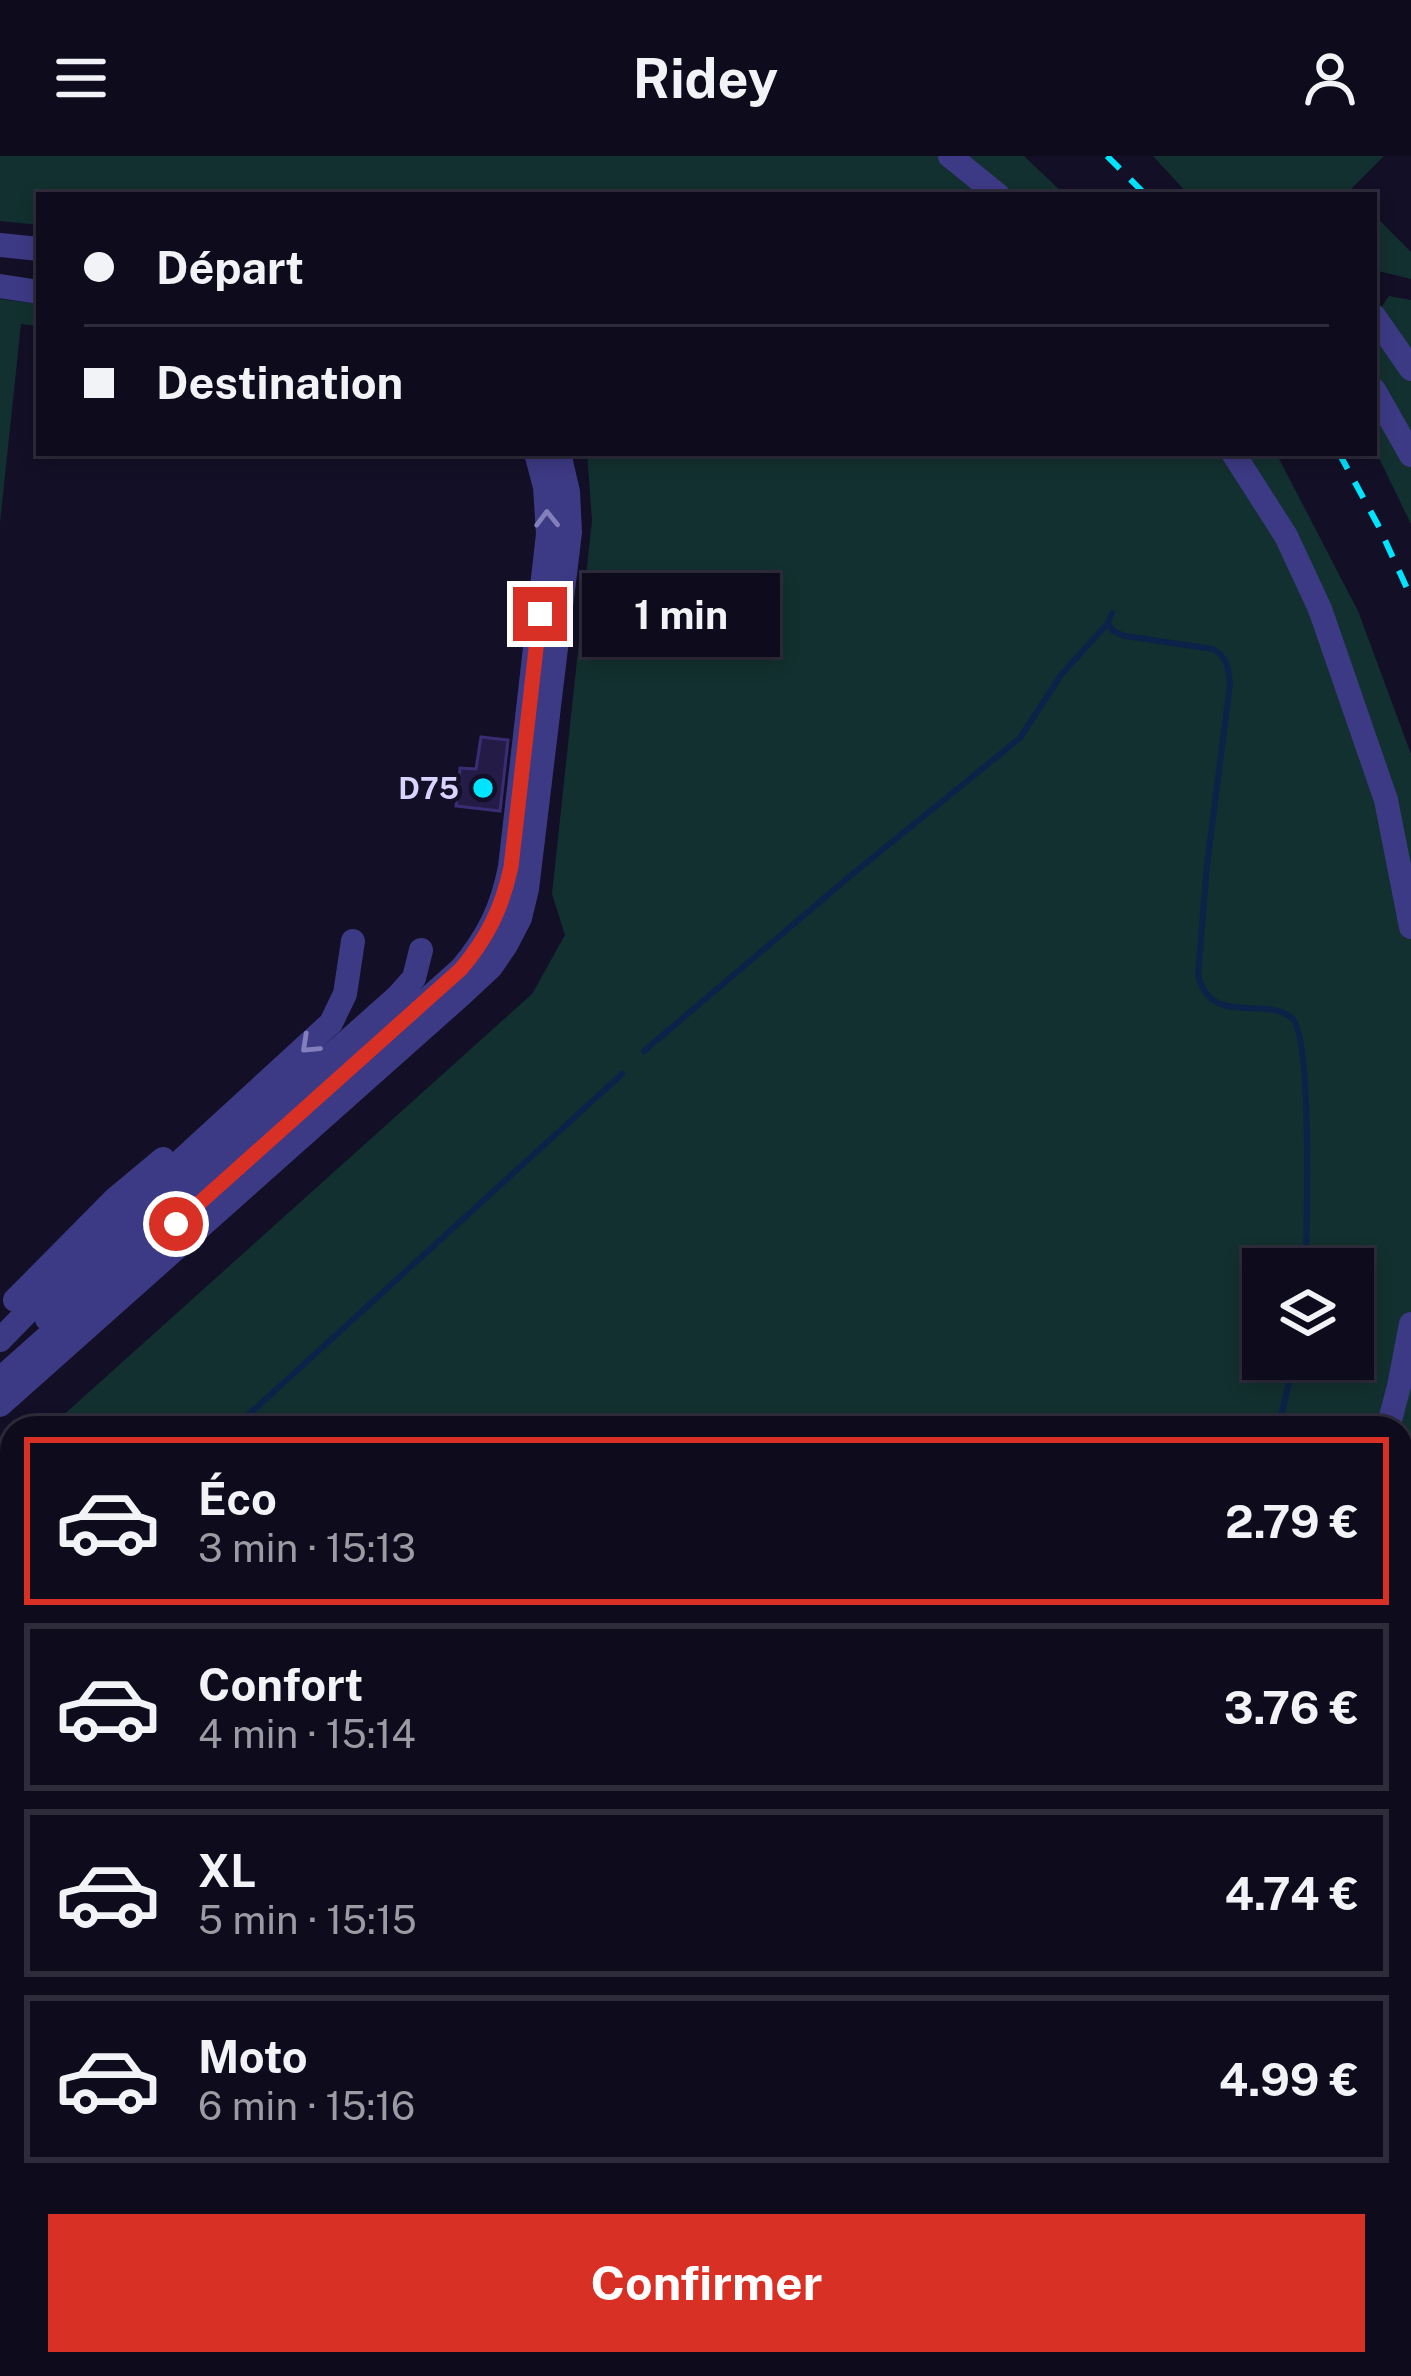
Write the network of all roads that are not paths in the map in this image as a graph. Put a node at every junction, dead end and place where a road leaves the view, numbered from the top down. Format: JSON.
{"nodes":[{"id":1,"x":950,"y":156,"type":"edge"},
{"id":2,"x":994,"y":192,"type":"edge"},
{"id":3,"x":0,"y":244,"type":"edge"},
{"id":4,"x":36,"y":249,"type":"edge"},
{"id":5,"x":0,"y":276,"type":"edge"},
{"id":6,"x":36,"y":282,"type":"edge"},
{"id":7,"x":0,"y":286,"type":"edge"},
{"id":8,"x":36,"y":292,"type":"edge"},
{"id":9,"x":1377,"y":320,"type":"edge"},
{"id":10,"x":1411,"y":369,"type":"edge"},
{"id":11,"x":1377,"y":395,"type":"edge"},
{"id":12,"x":1411,"y":455,"type":"edge"},
{"id":13,"x":537,"y":456,"type":"edge"},
{"id":14,"x":560,"y":456,"type":"edge"},
{"id":15,"x":1235,"y":456,"type":"edge"},
{"id":16,"x":1411,"y":927,"type":"edge"},
{"id":17,"x":353,"y":941,"type":"dead end"},
{"id":18,"x":421,"y":950,"type":"dead end"},
{"id":19,"x":469,"y":960,"type":"junction"},
{"id":20,"x":295,"y":1088,"type":"junction"},
{"id":21,"x":212,"y":1131,"type":"junction"},
{"id":22,"x":0,"y":1316,"type":"edge"},
{"id":23,"x":1411,"y":1324,"type":"edge"},
{"id":24,"x":0,"y":1340,"type":"edge"},
{"id":25,"x":0,"y":1369,"type":"edge"},
{"id":26,"x":0,"y":1379,"type":"edge"},
{"id":27,"x":0,"y":1405,"type":"edge"},
{"id":28,"x":1391,"y":1416,"type":"edge"}],
"edges":[{"from":1,"to":2,"type":"street"},
{"from":3,"to":4,"type":"street"},
{"from":5,"to":6,"type":"street"},
{"from":7,"to":8,"type":"street"},
{"from":9,"to":10,"type":"street"},
{"from":11,"to":12,"type":"street"},
{"from":19,"to":13,"type":"street","one_way":true},
{"from":14,"to":27,"type":"street"},
{"from":15,"to":16,"type":"street"},
{"from":17,"to":21,"type":"street","one_way":true},
{"from":18,"to":20,"type":"street"},
{"from":19,"to":20,"type":"street"},
{"from":19,"to":26,"type":"street"},
{"from":20,"to":25,"type":"street"},
{"from":21,"to":22,"type":"street"},
{"from":21,"to":24,"type":"street"},
{"from":23,"to":28,"type":"street"}]}
